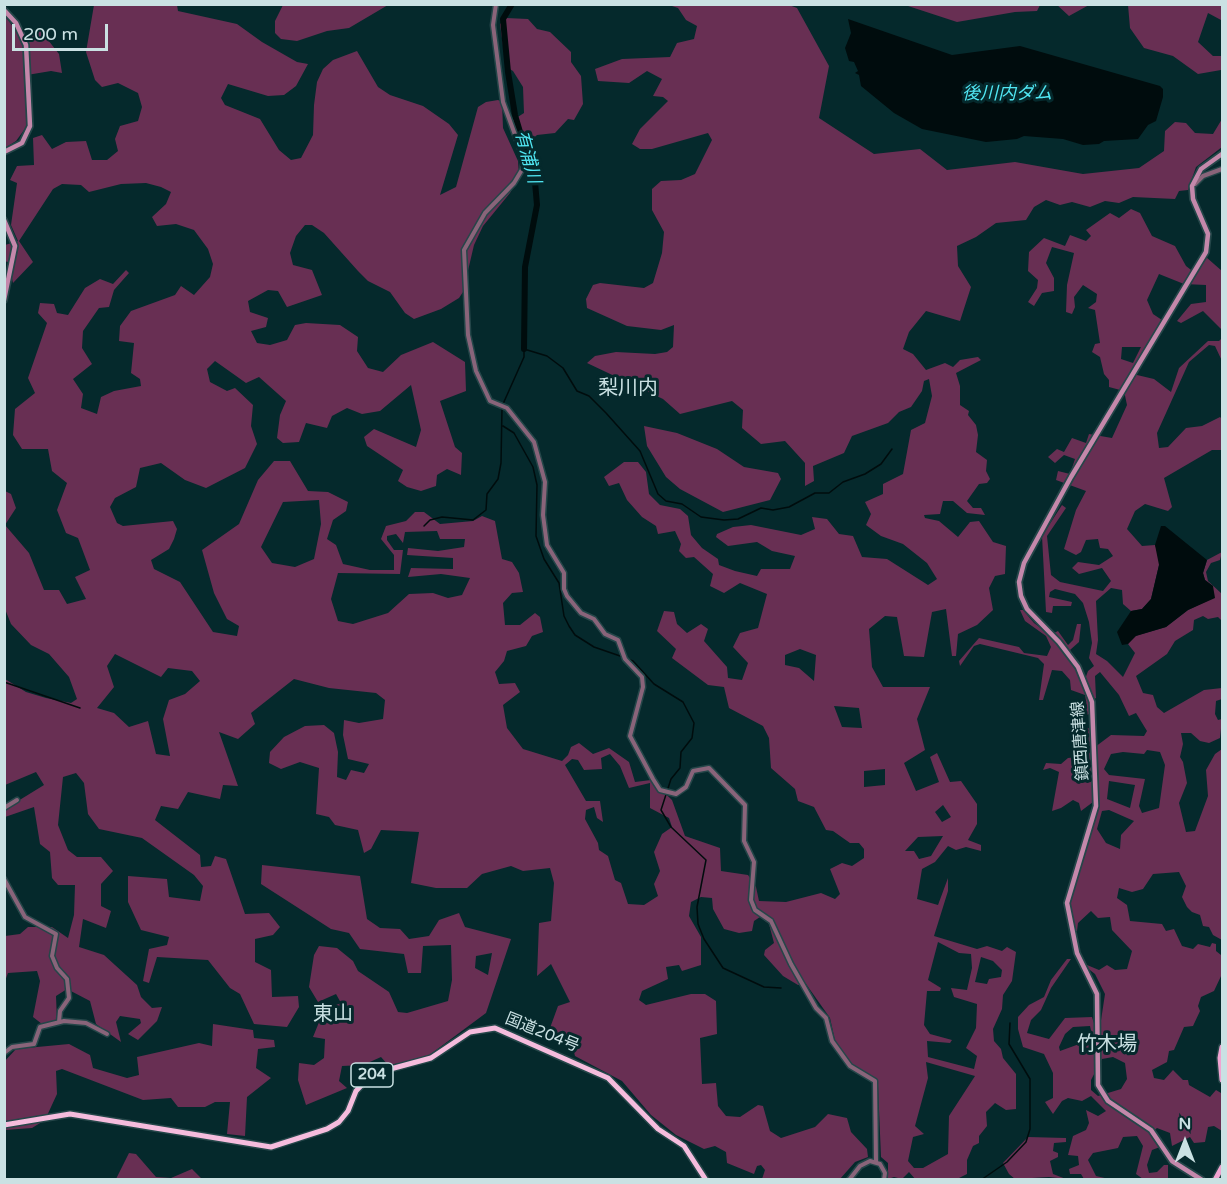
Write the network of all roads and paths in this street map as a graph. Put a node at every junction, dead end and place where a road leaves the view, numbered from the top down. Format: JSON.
{"nodes":[{"id":1,"x":496,"y":4,"type":"edge"},
{"id":2,"x":4,"y":10,"type":"edge"},
{"id":3,"x":4,"y":152,"type":"edge"},
{"id":4,"x":1222,"y":154,"type":"edge"},
{"id":5,"x":1222,"y":170,"type":"edge"},
{"id":6,"x":1192,"y":186,"type":"junction"},
{"id":7,"x":4,"y":220,"type":"edge"},
{"id":8,"x":4,"y":300,"type":"edge"},
{"id":9,"x":17,"y":800,"type":"dead end"},
{"id":10,"x":4,"y":807,"type":"edge"},
{"id":11,"x":4,"y":879,"type":"edge"},
{"id":12,"x":59,"y":1022,"type":"junction"},
{"id":13,"x":107,"y":1034,"type":"dead end"},
{"id":14,"x":1222,"y":1047,"type":"edge"},
{"id":15,"x":4,"y":1053,"type":"edge"},
{"id":16,"x":1222,"y":1080,"type":"edge"},
{"id":17,"x":4,"y":1125,"type":"edge"},
{"id":18,"x":876,"y":1161,"type":"junction"},
{"id":19,"x":1222,"y":1167,"type":"edge"},
{"id":20,"x":706,"y":1179,"type":"edge"},
{"id":21,"x":849,"y":1179,"type":"edge"},
{"id":22,"x":884,"y":1179,"type":"edge"},
{"id":23,"x":1202,"y":1179,"type":"edge"},
{"id":24,"x":1215,"y":1179,"type":"edge"}],
"edges":[{"from":1,"to":18,"type":"street"},
{"from":2,"to":3,"type":"main road"},
{"from":4,"to":6,"type":"main road"},
{"from":5,"to":6,"type":"street"},
{"from":6,"to":23,"type":"main road","name":"鎮西唐津線"},
{"from":7,"to":8,"type":"main road"},
{"from":9,"to":10,"type":"street"},
{"from":11,"to":12,"type":"street"},
{"from":12,"to":13,"type":"street"},
{"from":12,"to":15,"type":"street"},
{"from":14,"to":16,"type":"main road"},
{"from":17,"to":20,"type":"highway","name":"国道204号","number":"204"},
{"from":18,"to":21,"type":"street"},
{"from":18,"to":22,"type":"street"},
{"from":19,"to":24,"type":"main road"}]}
